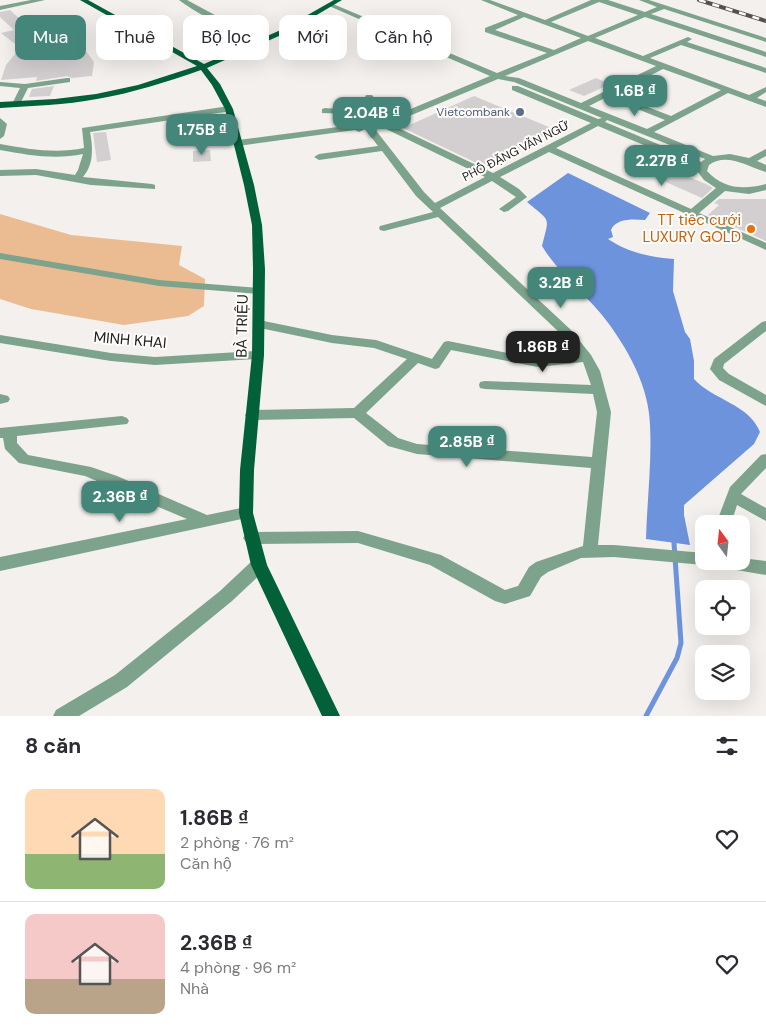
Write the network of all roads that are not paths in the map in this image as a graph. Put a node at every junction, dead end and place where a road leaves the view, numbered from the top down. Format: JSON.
{"nodes":[{"id":1,"x":42,"y":0,"type":"edge"},
{"id":2,"x":83,"y":0,"type":"edge"},
{"id":3,"x":182,"y":0,"type":"edge"},
{"id":4,"x":339,"y":0,"type":"edge"},
{"id":5,"x":484,"y":0,"type":"edge"},
{"id":6,"x":598,"y":0,"type":"edge"},
{"id":7,"x":602,"y":0,"type":"edge"},
{"id":8,"x":642,"y":0,"type":"edge"},
{"id":9,"x":320,"y":2,"type":"dead end"},
{"id":10,"x":330,"y":3,"type":"edge"},
{"id":11,"x":663,"y":7,"type":"junction"},
{"id":12,"x":0,"y":8,"type":"edge"},
{"id":13,"x":209,"y":15,"type":"edge"},
{"id":14,"x":523,"y":15,"type":"junction"},
{"id":15,"x":645,"y":15,"type":"junction"},
{"id":16,"x":544,"y":23,"type":"junction"},
{"id":17,"x":701,"y":33,"type":"junction"},
{"id":18,"x":269,"y":38,"type":"edge"},
{"id":19,"x":588,"y":39,"type":"junction"},
{"id":20,"x":766,"y":40,"type":"edge"},
{"id":21,"x":680,"y":42,"type":"junction"},
{"id":22,"x":555,"y":53,"type":"junction"},
{"id":23,"x":766,"y":55,"type":"edge"},
{"id":24,"x":642,"y":59,"type":"junction"},
{"id":25,"x":217,"y":60,"type":"edge"},
{"id":26,"x":202,"y":66,"type":"junction"},
{"id":27,"x":663,"y":66,"type":"junction"},
{"id":28,"x":766,"y":71,"type":"edge"},
{"id":29,"x":499,"y":77,"type":"junction"},
{"id":30,"x":67,"y":80,"type":"dead end"},
{"id":31,"x":0,"y":84,"type":"edge"},
{"id":32,"x":25,"y":86,"type":"junction"},
{"id":33,"x":766,"y":89,"type":"edge"},
{"id":34,"x":727,"y":90,"type":"junction"},
{"id":35,"x":552,"y":94,"type":"junction"},
{"id":36,"x":607,"y":94,"type":"junction"},
{"id":37,"x":369,"y":97,"type":"dead end"},
{"id":38,"x":750,"y":98,"type":"junction"},
{"id":39,"x":541,"y":99,"type":"junction"},
{"id":40,"x":16,"y":104,"type":"junction"},
{"id":41,"x":766,"y":104,"type":"edge"},
{"id":42,"x":0,"y":105,"type":"edge"},
{"id":43,"x":582,"y":106,"type":"junction"},
{"id":44,"x":228,"y":109,"type":"junction"},
{"id":45,"x":325,"y":111,"type":"dead end"},
{"id":46,"x":609,"y":117,"type":"junction"},
{"id":47,"x":671,"y":119,"type":"junction"},
{"id":48,"x":0,"y":121,"type":"edge"},
{"id":49,"x":598,"y":122,"type":"junction"},
{"id":50,"x":385,"y":123,"type":"junction"},
{"id":51,"x":364,"y":128,"type":"junction"},
{"id":52,"x":648,"y":132,"type":"junction"},
{"id":53,"x":0,"y":136,"type":"edge"},
{"id":54,"x":238,"y":143,"type":"junction"},
{"id":55,"x":0,"y":147,"type":"edge"},
{"id":56,"x":384,"y":148,"type":"junction"},
{"id":57,"x":548,"y":148,"type":"junction"},
{"id":58,"x":89,"y":150,"type":"junction"},
{"id":59,"x":766,"y":152,"type":"edge"},
{"id":60,"x":319,"y":157,"type":"dead end"},
{"id":61,"x":713,"y":159,"type":"junction"},
{"id":62,"x":751,"y":161,"type":"junction"},
{"id":63,"x":703,"y":166,"type":"junction"},
{"id":64,"x":766,"y":169,"type":"edge"},
{"id":65,"x":0,"y":173,"type":"edge"},
{"id":66,"x":494,"y":177,"type":"junction"},
{"id":67,"x":77,"y":178,"type":"junction"},
{"id":68,"x":152,"y":187,"type":"dead end"},
{"id":69,"x":723,"y":187,"type":"junction"},
{"id":70,"x":764,"y":189,"type":"edge"},
{"id":71,"x":504,"y":209,"type":"dead end"},
{"id":72,"x":437,"y":210,"type":"junction"},
{"id":73,"x":692,"y":214,"type":"junction"},
{"id":74,"x":384,"y":228,"type":"dead end"},
{"id":75,"x":766,"y":248,"type":"edge"},
{"id":76,"x":0,"y":256,"type":"edge"},
{"id":77,"x":259,"y":291,"type":"junction"},
{"id":78,"x":259,"y":324,"type":"junction"},
{"id":79,"x":766,"y":325,"type":"edge"},
{"id":80,"x":0,"y":339,"type":"edge"},
{"id":81,"x":258,"y":355,"type":"junction"},
{"id":82,"x":416,"y":358,"type":"junction"},
{"id":83,"x":587,"y":358,"type":"junction"},
{"id":84,"x":485,"y":385,"type":"dead end"},
{"id":85,"x":600,"y":390,"type":"junction"},
{"id":86,"x":766,"y":401,"type":"edge"},
{"id":87,"x":357,"y":413,"type":"junction"},
{"id":88,"x":252,"y":415,"type":"junction"},
{"id":89,"x":122,"y":421,"type":"dead end"},
{"id":90,"x":5,"y":432,"type":"edge"},
{"id":91,"x":766,"y":459,"type":"edge"},
{"id":92,"x":598,"y":463,"type":"junction"},
{"id":93,"x":733,"y":496,"type":"junction"},
{"id":94,"x":246,"y":513,"type":"junction"},
{"id":95,"x":726,"y":515,"type":"edge"},
{"id":96,"x":766,"y":515,"type":"edge"},
{"id":97,"x":206,"y":521,"type":"junction"},
{"id":98,"x":251,"y":538,"type":"junction"},
{"id":99,"x":590,"y":552,"type":"junction"},
{"id":100,"x":695,"y":559,"type":"edge"},
{"id":101,"x":0,"y":564,"type":"edge"},
{"id":102,"x":259,"y":564,"type":"junction"},
{"id":103,"x":750,"y":566,"type":"edge"},
{"id":104,"x":766,"y":568,"type":"edge"},
{"id":105,"x":62,"y":716,"type":"edge"},
{"id":106,"x":331,"y":716,"type":"edge"}],
"edges":[{"from":1,"to":12,"type":"street"},
{"from":2,"to":26,"type":"main road","name":"BÀ TRIỆU"},
{"from":3,"to":13,"type":"street"},
{"from":4,"to":10,"type":"main road"},
{"from":5,"to":14,"type":"street"},
{"from":6,"to":16,"type":"street"},
{"from":7,"to":15,"type":"street"},
{"from":8,"to":11,"type":"street"},
{"from":9,"to":10,"type":"main road"},
{"from":10,"to":18,"type":"main road"},
{"from":10,"to":29,"type":"street"},
{"from":11,"to":15,"type":"street"},
{"from":11,"to":20,"type":"street"},
{"from":14,"to":16,"type":"street"},
{"from":14,"to":22,"type":"street"},
{"from":15,"to":17,"type":"street"},
{"from":15,"to":19,"type":"street"},
{"from":16,"to":19,"type":"street"},
{"from":17,"to":21,"type":"street"},
{"from":17,"to":23,"type":"street"},
{"from":19,"to":22,"type":"street"},
{"from":19,"to":24,"type":"street"},
{"from":21,"to":24,"type":"street"},
{"from":21,"to":28,"type":"street"},
{"from":22,"to":29,"type":"street"},
{"from":24,"to":27,"type":"street"},
{"from":25,"to":26,"type":"main road"},
{"from":26,"to":40,"type":"main road"},
{"from":26,"to":44,"type":"main road","name":"BÀ TRIỆU"},
{"from":27,"to":34,"type":"street"},
{"from":27,"to":36,"type":"street"},
{"from":29,"to":35,"type":"street"},
{"from":29,"to":39,"type":"street"},
{"from":29,"to":50,"type":"street"},
{"from":30,"to":32,"type":"street"},
{"from":31,"to":32,"type":"street"},
{"from":32,"to":40,"type":"street"},
{"from":33,"to":38,"type":"street"},
{"from":34,"to":38,"type":"street"},
{"from":34,"to":47,"type":"street"},
{"from":35,"to":39,"type":"street"},
{"from":35,"to":43,"type":"street"},
{"from":36,"to":43,"type":"street"},
{"from":36,"to":47,"type":"street"},
{"from":37,"to":50,"type":"street"},
{"from":38,"to":41,"type":"street"},
{"from":39,"to":49,"type":"street"},
{"from":40,"to":42,"type":"main road"},
{"from":43,"to":46,"type":"street"},
{"from":44,"to":54,"type":"main road","name":"BÀ TRIỆU"},
{"from":44,"to":58,"type":"street"},
{"from":45,"to":51,"type":"street"},
{"from":46,"to":49,"type":"street","name":"PHỐ ĐẶNG VĂN NGỮ"},
{"from":46,"to":52,"type":"street"},
{"from":47,"to":52,"type":"street"},
{"from":48,"to":53,"type":"street"},
{"from":49,"to":57,"type":"street","name":"PHỐ ĐẶNG VĂN NGỮ"},
{"from":49,"to":63,"type":"street"},
{"from":50,"to":51,"type":"street"},
{"from":50,"to":66,"type":"street"},
{"from":51,"to":54,"type":"street"},
{"from":51,"to":56,"type":"street"},
{"from":52,"to":61,"type":"street"},
{"from":54,"to":77,"type":"main road","name":"BÀ TRIỆU"},
{"from":55,"to":58,"type":"street"},
{"from":56,"to":60,"type":"street"},
{"from":56,"to":72,"type":"street"},
{"from":57,"to":66,"type":"street","name":"PHỐ ĐẶNG VĂN NGỮ"},
{"from":57,"to":73,"type":"street"},
{"from":58,"to":67,"type":"street"},
{"from":59,"to":62,"type":"street"},
{"from":61,"to":62,"type":"street"},
{"from":61,"to":63,"type":"street"},
{"from":62,"to":64,"type":"street"},
{"from":63,"to":69,"type":"street"},
{"from":65,"to":67,"type":"street"},
{"from":66,"to":71,"type":"street"},
{"from":66,"to":72,"type":"street","name":"PHỐ ĐẶNG VĂN NGỮ"},
{"from":67,"to":68,"type":"street"},
{"from":69,"to":70,"type":"street"},
{"from":69,"to":73,"type":"street"},
{"from":72,"to":74,"type":"street","name":"PHỐ ĐẶNG VĂN NGỮ"},
{"from":72,"to":83,"type":"street"},
{"from":73,"to":75,"type":"street"},
{"from":76,"to":77,"type":"street"},
{"from":77,"to":78,"type":"main road","name":"BÀ TRIỆU"},
{"from":78,"to":81,"type":"main road","name":"BÀ TRIỆU"},
{"from":78,"to":82,"type":"street"},
{"from":79,"to":86,"type":"street"},
{"from":80,"to":81,"type":"street","name":"MINH KHAI"},
{"from":81,"to":88,"type":"main road","name":"BÀ TRIỆU"},
{"from":82,"to":83,"type":"street"},
{"from":82,"to":87,"type":"street"},
{"from":83,"to":85,"type":"street"},
{"from":84,"to":85,"type":"street"},
{"from":85,"to":92,"type":"street"},
{"from":87,"to":88,"type":"street"},
{"from":87,"to":92,"type":"street"},
{"from":88,"to":94,"type":"main road","name":"BÀ TRIỆU"},
{"from":89,"to":90,"type":"street"},
{"from":90,"to":97,"type":"street"},
{"from":91,"to":93,"type":"street"},
{"from":92,"to":99,"type":"street"},
{"from":93,"to":95,"type":"street"},
{"from":93,"to":96,"type":"street"},
{"from":94,"to":97,"type":"street"},
{"from":94,"to":98,"type":"main road","name":"BÀ TRIỆU"},
{"from":97,"to":101,"type":"street"},
{"from":98,"to":99,"type":"street"},
{"from":98,"to":102,"type":"main road","name":"BÀ TRIỆU"},
{"from":99,"to":100,"type":"street"},
{"from":102,"to":105,"type":"street"},
{"from":102,"to":106,"type":"main road","name":"BÀ TRIỆU"},
{"from":103,"to":104,"type":"street"}]}
